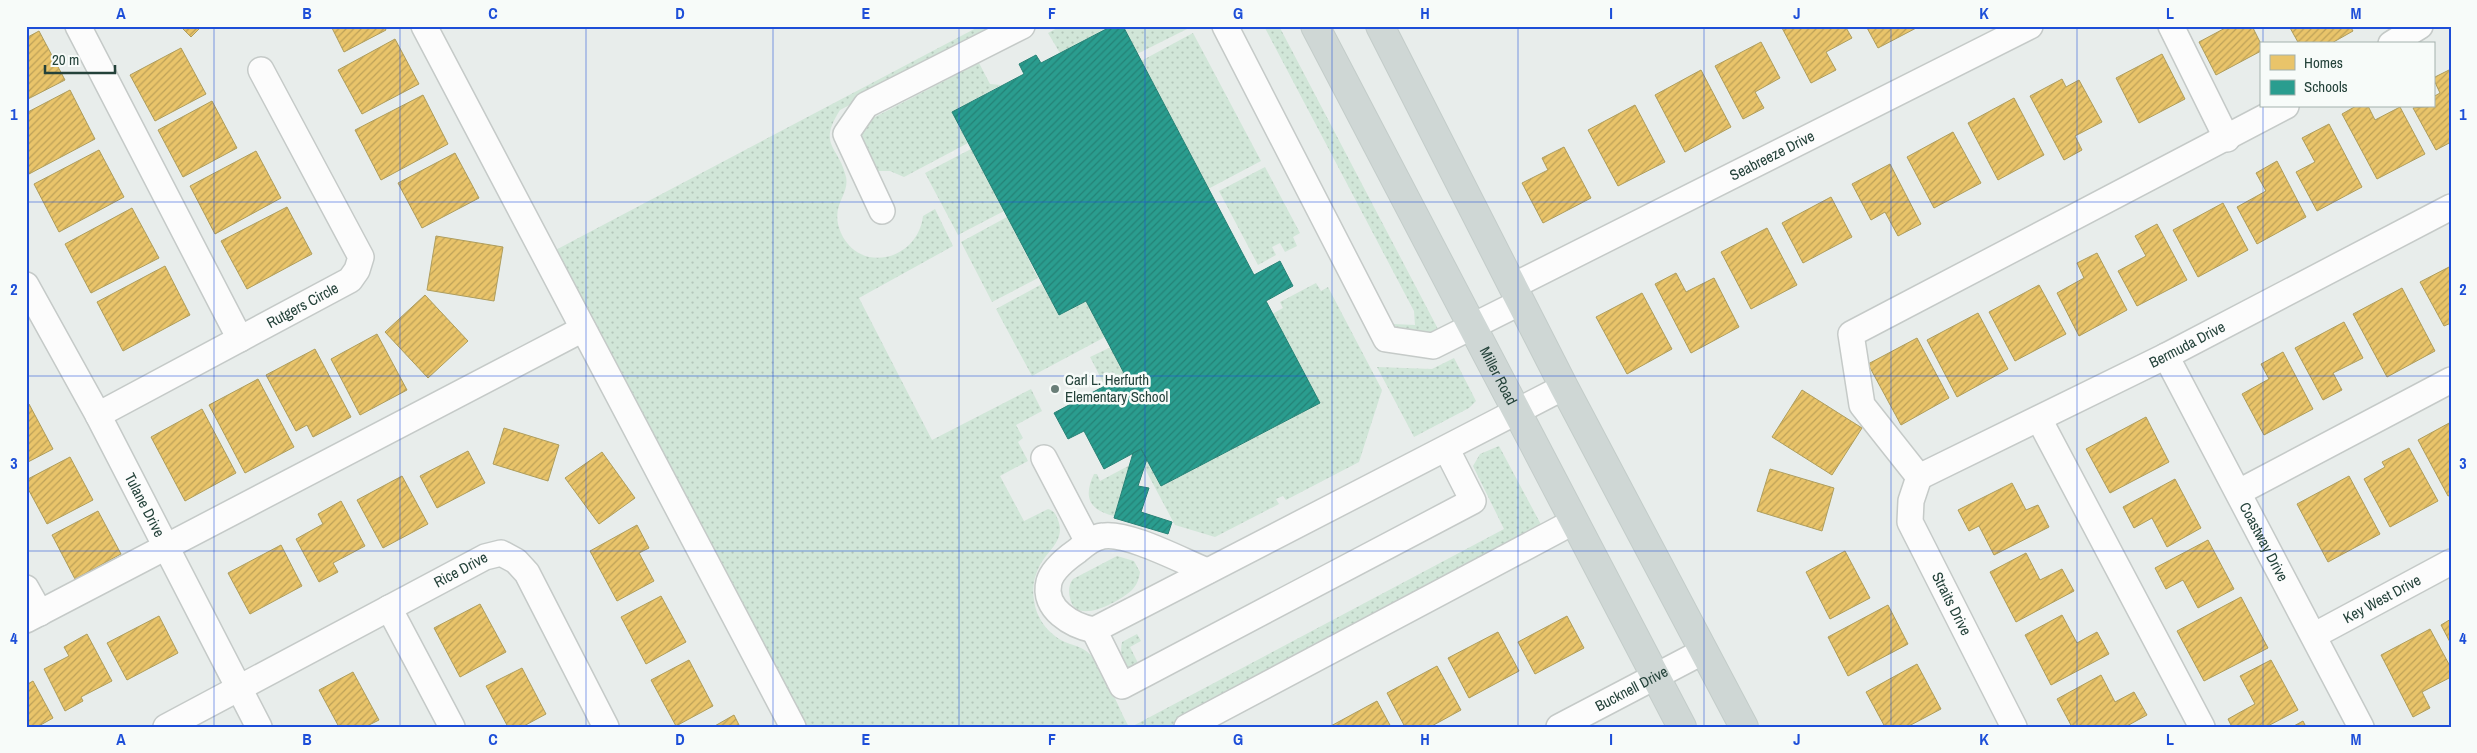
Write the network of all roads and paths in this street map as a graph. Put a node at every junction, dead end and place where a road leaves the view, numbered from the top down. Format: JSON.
{"nodes":[{"id":1,"x":78,"y":26,"type":"edge"},
{"id":2,"x":424,"y":26,"type":"edge"},
{"id":3,"x":1022,"y":26,"type":"edge"},
{"id":4,"x":1225,"y":26,"type":"edge"},
{"id":5,"x":1315,"y":26,"type":"edge"},
{"id":6,"x":1380,"y":26,"type":"edge"},
{"id":7,"x":2030,"y":26,"type":"edge"},
{"id":8,"x":2171,"y":26,"type":"edge"},
{"id":9,"x":2420,"y":26,"type":"edge"},
{"id":10,"x":2394,"y":42,"type":"edge"},
{"id":11,"x":261,"y":70,"type":"dead end"},
{"id":12,"x":2282,"y":108,"type":"edge"},
{"id":13,"x":2227,"y":139,"type":"junction"},
{"id":14,"x":2451,"y":206,"type":"edge"},
{"id":15,"x":882,"y":211,"type":"dead end"},
{"id":16,"x":26,"y":285,"type":"edge"},
{"id":17,"x":1517,"y":294,"type":"junction"},
{"id":18,"x":1471,"y":327,"type":"junction"},
{"id":19,"x":583,"y":329,"type":"junction"},
{"id":20,"x":240,"y":339,"type":"junction"},
{"id":21,"x":2166,"y":356,"type":"junction"},
{"id":22,"x":2451,"y":380,"type":"edge"},
{"id":23,"x":1564,"y":387,"type":"junction"},
{"id":24,"x":1516,"y":412,"type":"junction"},
{"id":25,"x":98,"y":415,"type":"junction"},
{"id":26,"x":2039,"y":419,"type":"junction"},
{"id":27,"x":1446,"y":448,"type":"junction"},
{"id":28,"x":1044,"y":458,"type":"dead end"},
{"id":29,"x":1919,"y":477,"type":"junction"},
{"id":30,"x":2239,"y":492,"type":"junction"},
{"id":31,"x":1573,"y":522,"type":"junction"},
{"id":32,"x":1088,"y":542,"type":"junction"},
{"id":33,"x":166,"y":547,"type":"junction"},
{"id":34,"x":2451,"y":562,"type":"edge"},
{"id":35,"x":1207,"y":572,"type":"junction"},
{"id":36,"x":26,"y":588,"type":"edge"},
{"id":37,"x":389,"y":608,"type":"junction"},
{"id":38,"x":33,"y":617,"type":"edge"},
{"id":39,"x":1094,"y":630,"type":"junction"},
{"id":40,"x":2315,"y":635,"type":"junction"},
{"id":41,"x":1704,"y":651,"type":"junction"},
{"id":42,"x":1655,"y":677,"type":"junction"},
{"id":43,"x":239,"y":689,"type":"junction"},
{"id":44,"x":166,"y":727,"type":"edge"},
{"id":45,"x":259,"y":727,"type":"edge"},
{"id":46,"x":452,"y":727,"type":"edge"},
{"id":47,"x":606,"y":727,"type":"edge"},
{"id":48,"x":793,"y":727,"type":"edge"},
{"id":49,"x":1187,"y":727,"type":"edge"},
{"id":50,"x":1559,"y":727,"type":"edge"},
{"id":51,"x":1682,"y":727,"type":"edge"},
{"id":52,"x":1744,"y":727,"type":"edge"},
{"id":53,"x":2014,"y":727,"type":"edge"},
{"id":54,"x":2202,"y":727,"type":"edge"},
{"id":55,"x":2361,"y":727,"type":"edge"}],
"edges":[{"from":1,"to":20,"type":"street"},
{"from":2,"to":19,"type":"street"},
{"from":3,"to":15,"type":"street"},
{"from":4,"to":18,"type":"street","name":"Seabreeze Drive"},
{"from":5,"to":18,"type":"main road","name":"Miller Road"},
{"from":6,"to":17,"type":"main road"},
{"from":7,"to":17,"type":"street","name":"Seabreeze Drive"},
{"from":8,"to":13,"type":"street"},
{"from":9,"to":10,"type":"street"},
{"from":11,"to":20,"type":"street","name":"Rutgers Circle"},
{"from":12,"to":13,"type":"street"},
{"from":13,"to":29,"type":"street"},
{"from":14,"to":21,"type":"street","name":"Bermuda Drive"},
{"from":16,"to":25,"type":"street","name":"Tulane Drive"},
{"from":17,"to":18,"type":"street","name":"Seabreeze Drive"},
{"from":17,"to":23,"type":"main road"},
{"from":18,"to":24,"type":"main road","name":"Miller Road"},
{"from":19,"to":33,"type":"street"},
{"from":19,"to":48,"type":"street"},
{"from":20,"to":25,"type":"street","name":"Rutgers Circle"},
{"from":21,"to":26,"type":"street","name":"Bermuda Drive"},
{"from":21,"to":30,"type":"street","name":"Coastway Drive"},
{"from":22,"to":30,"type":"street"},
{"from":23,"to":24,"type":"street"},
{"from":23,"to":41,"type":"main road"},
{"from":24,"to":27,"type":"street"},
{"from":24,"to":31,"type":"main road","name":"Miller Road"},
{"from":25,"to":33,"type":"street","name":"Tulane Drive"},
{"from":26,"to":29,"type":"street","name":"Bermuda Drive"},
{"from":26,"to":54,"type":"street"},
{"from":27,"to":35,"type":"street"},
{"from":27,"to":39,"type":"street"},
{"from":28,"to":32,"type":"street"},
{"from":29,"to":53,"type":"street","name":"Straits Drive"},
{"from":30,"to":40,"type":"street","name":"Coastway Drive"},
{"from":31,"to":42,"type":"main road","name":"Miller Road"},
{"from":31,"to":49,"type":"street"},
{"from":32,"to":35,"type":"street"},
{"from":32,"to":39,"type":"street"},
{"from":33,"to":38,"type":"street"},
{"from":33,"to":43,"type":"street","name":"Tulane Drive"},
{"from":34,"to":40,"type":"street","name":"Key West Drive"},
{"from":35,"to":39,"type":"street"},
{"from":36,"to":38,"type":"street"},
{"from":37,"to":43,"type":"street","name":"Rice Drive"},
{"from":37,"to":46,"type":"street"},
{"from":37,"to":47,"type":"street","name":"Rice Drive"},
{"from":40,"to":55,"type":"street","name":"Coastway Drive"},
{"from":41,"to":42,"type":"street","name":"Bucknell Drive"},
{"from":41,"to":52,"type":"main road"},
{"from":42,"to":50,"type":"street","name":"Bucknell Drive"},
{"from":42,"to":51,"type":"main road","name":"Miller Road"},
{"from":43,"to":44,"type":"street","name":"Rice Drive"},
{"from":43,"to":45,"type":"street","name":"Tulane Drive"}]}
